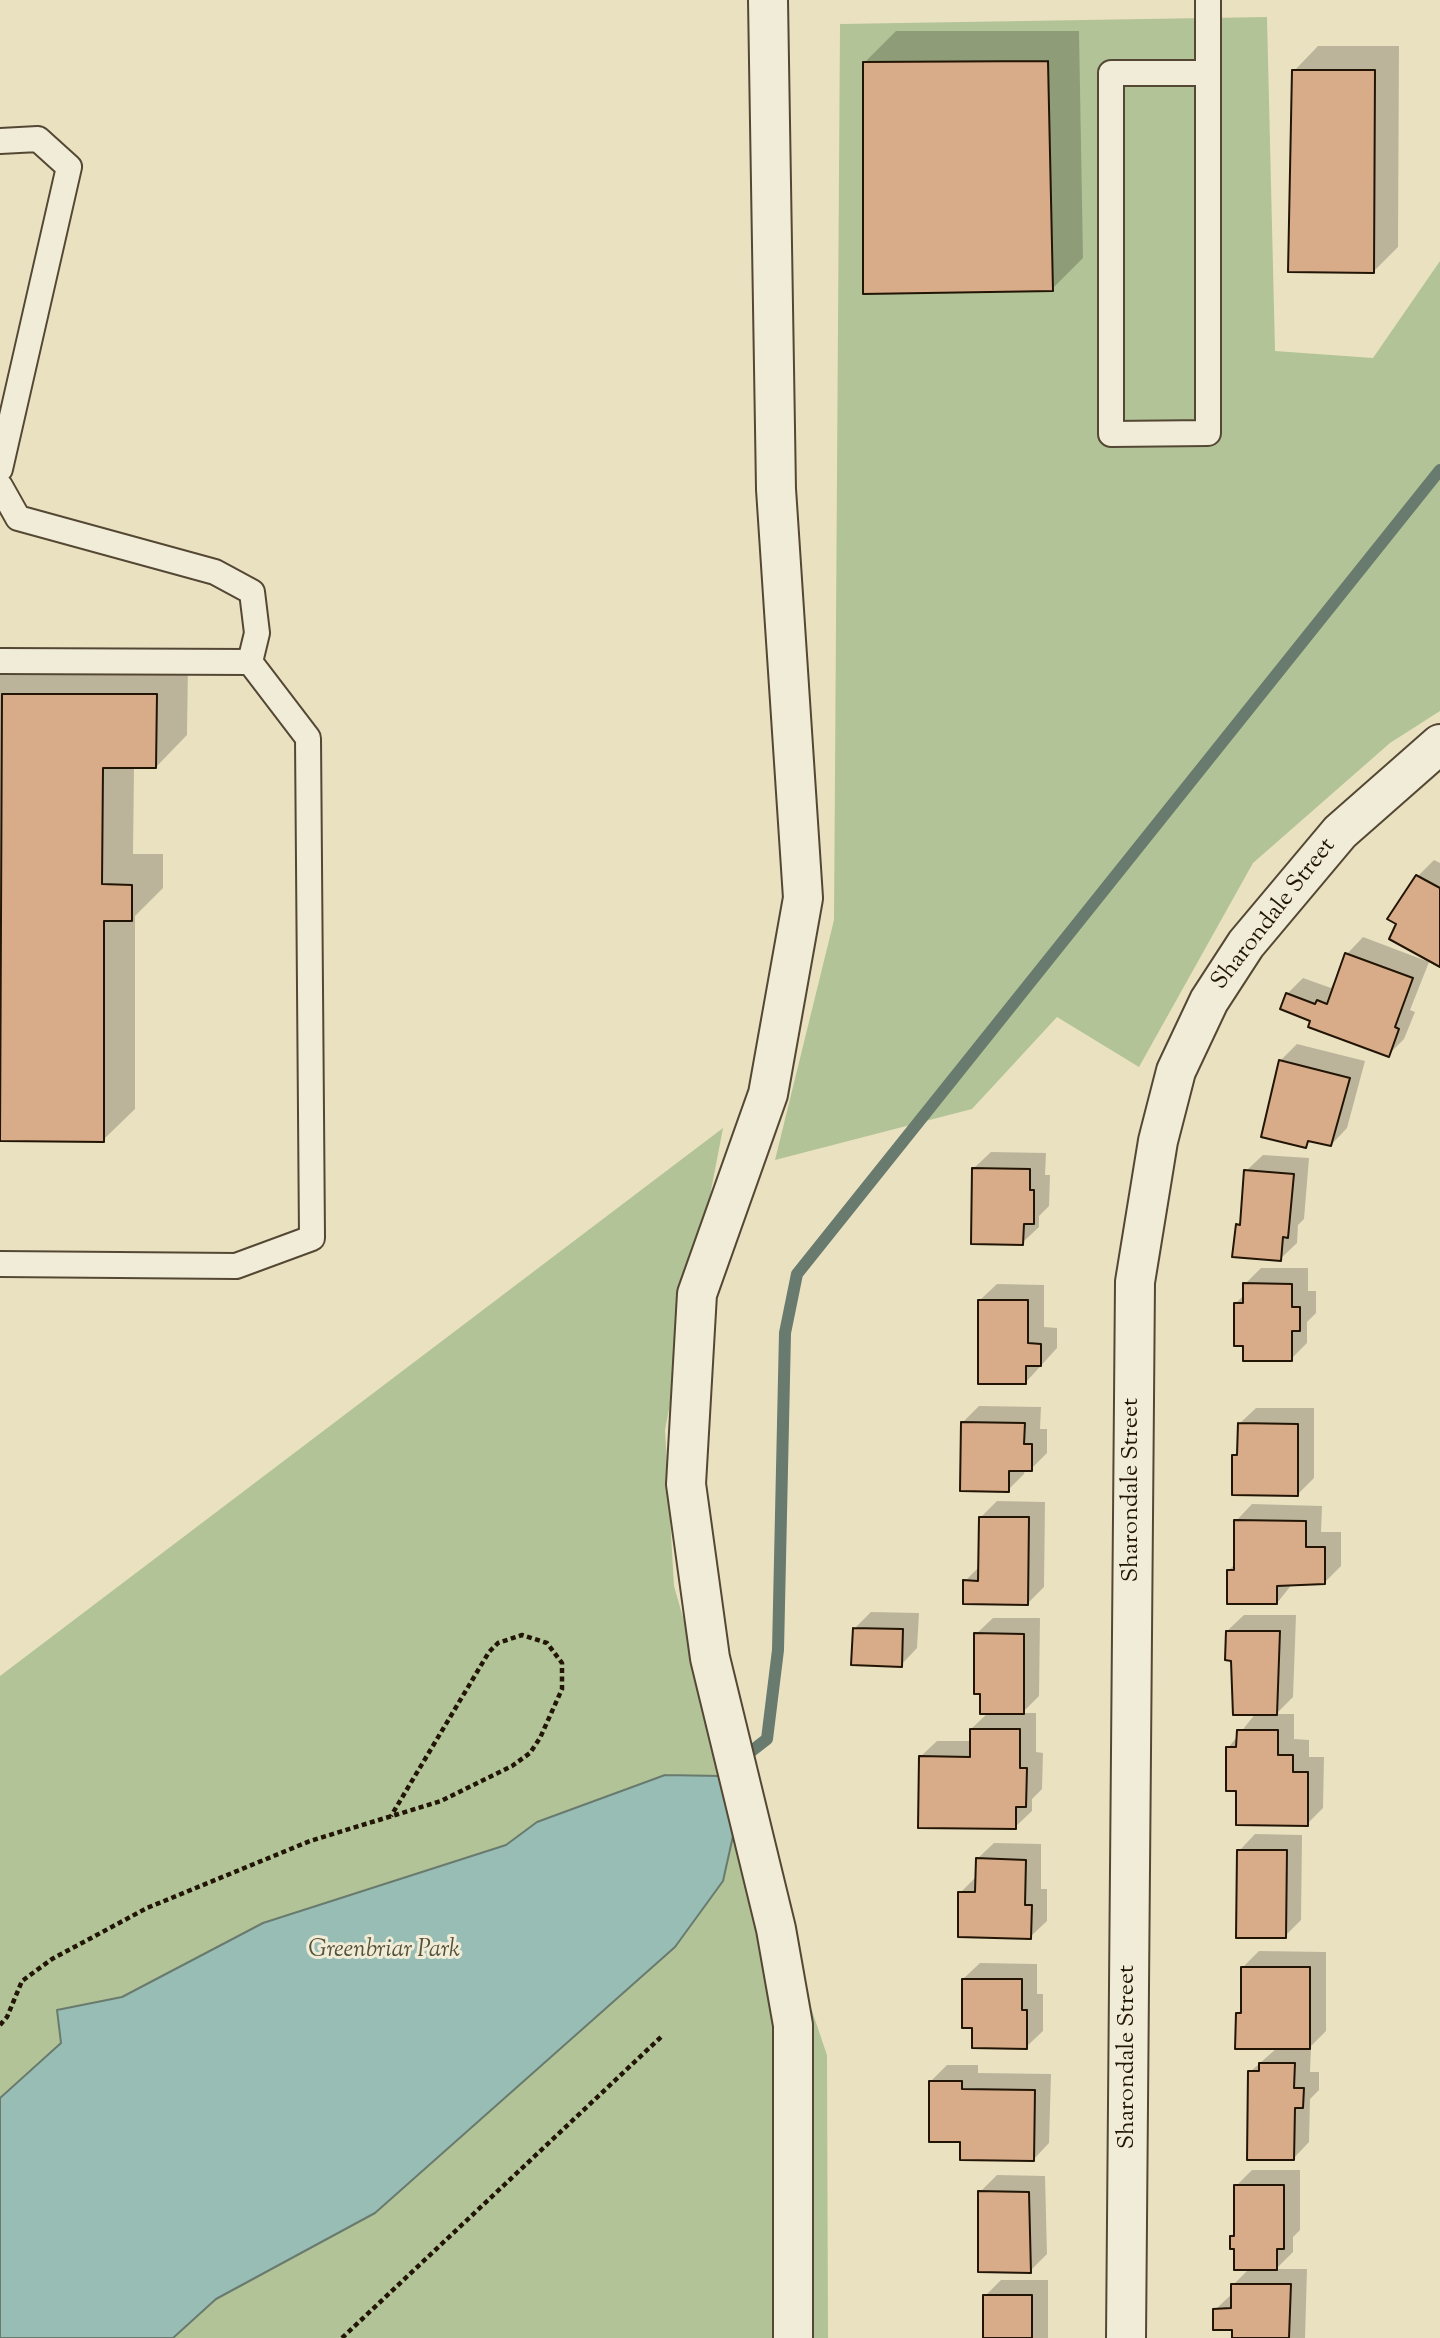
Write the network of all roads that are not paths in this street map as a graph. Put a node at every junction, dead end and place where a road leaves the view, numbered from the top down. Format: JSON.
{"nodes":[{"id":1,"x":768,"y":0,"type":"edge"},
{"id":2,"x":1208,"y":0,"type":"edge"},
{"id":3,"x":1208,"y":73,"type":"junction"},
{"id":4,"x":0,"y":141,"type":"edge"},
{"id":5,"x":0,"y":469,"type":"edge"},
{"id":6,"x":0,"y":486,"type":"edge"},
{"id":7,"x":0,"y":661,"type":"edge"},
{"id":8,"x":250,"y":662,"type":"junction"},
{"id":9,"x":1440,"y":744,"type":"edge"},
{"id":10,"x":0,"y":1264,"type":"edge"},
{"id":11,"x":793,"y":2338,"type":"edge"},
{"id":12,"x":1126,"y":2338,"type":"edge"}],
"edges":[{"from":1,"to":11,"type":"street"},
{"from":2,"to":3,"type":"lane"},
{"from":3,"to":3,"type":"lane"},
{"from":4,"to":5,"type":"lane"},
{"from":6,"to":8,"type":"lane"},
{"from":7,"to":8,"type":"lane"},
{"from":8,"to":10,"type":"lane"},
{"from":9,"to":12,"type":"street","name":"Sharondale Street"}]}
